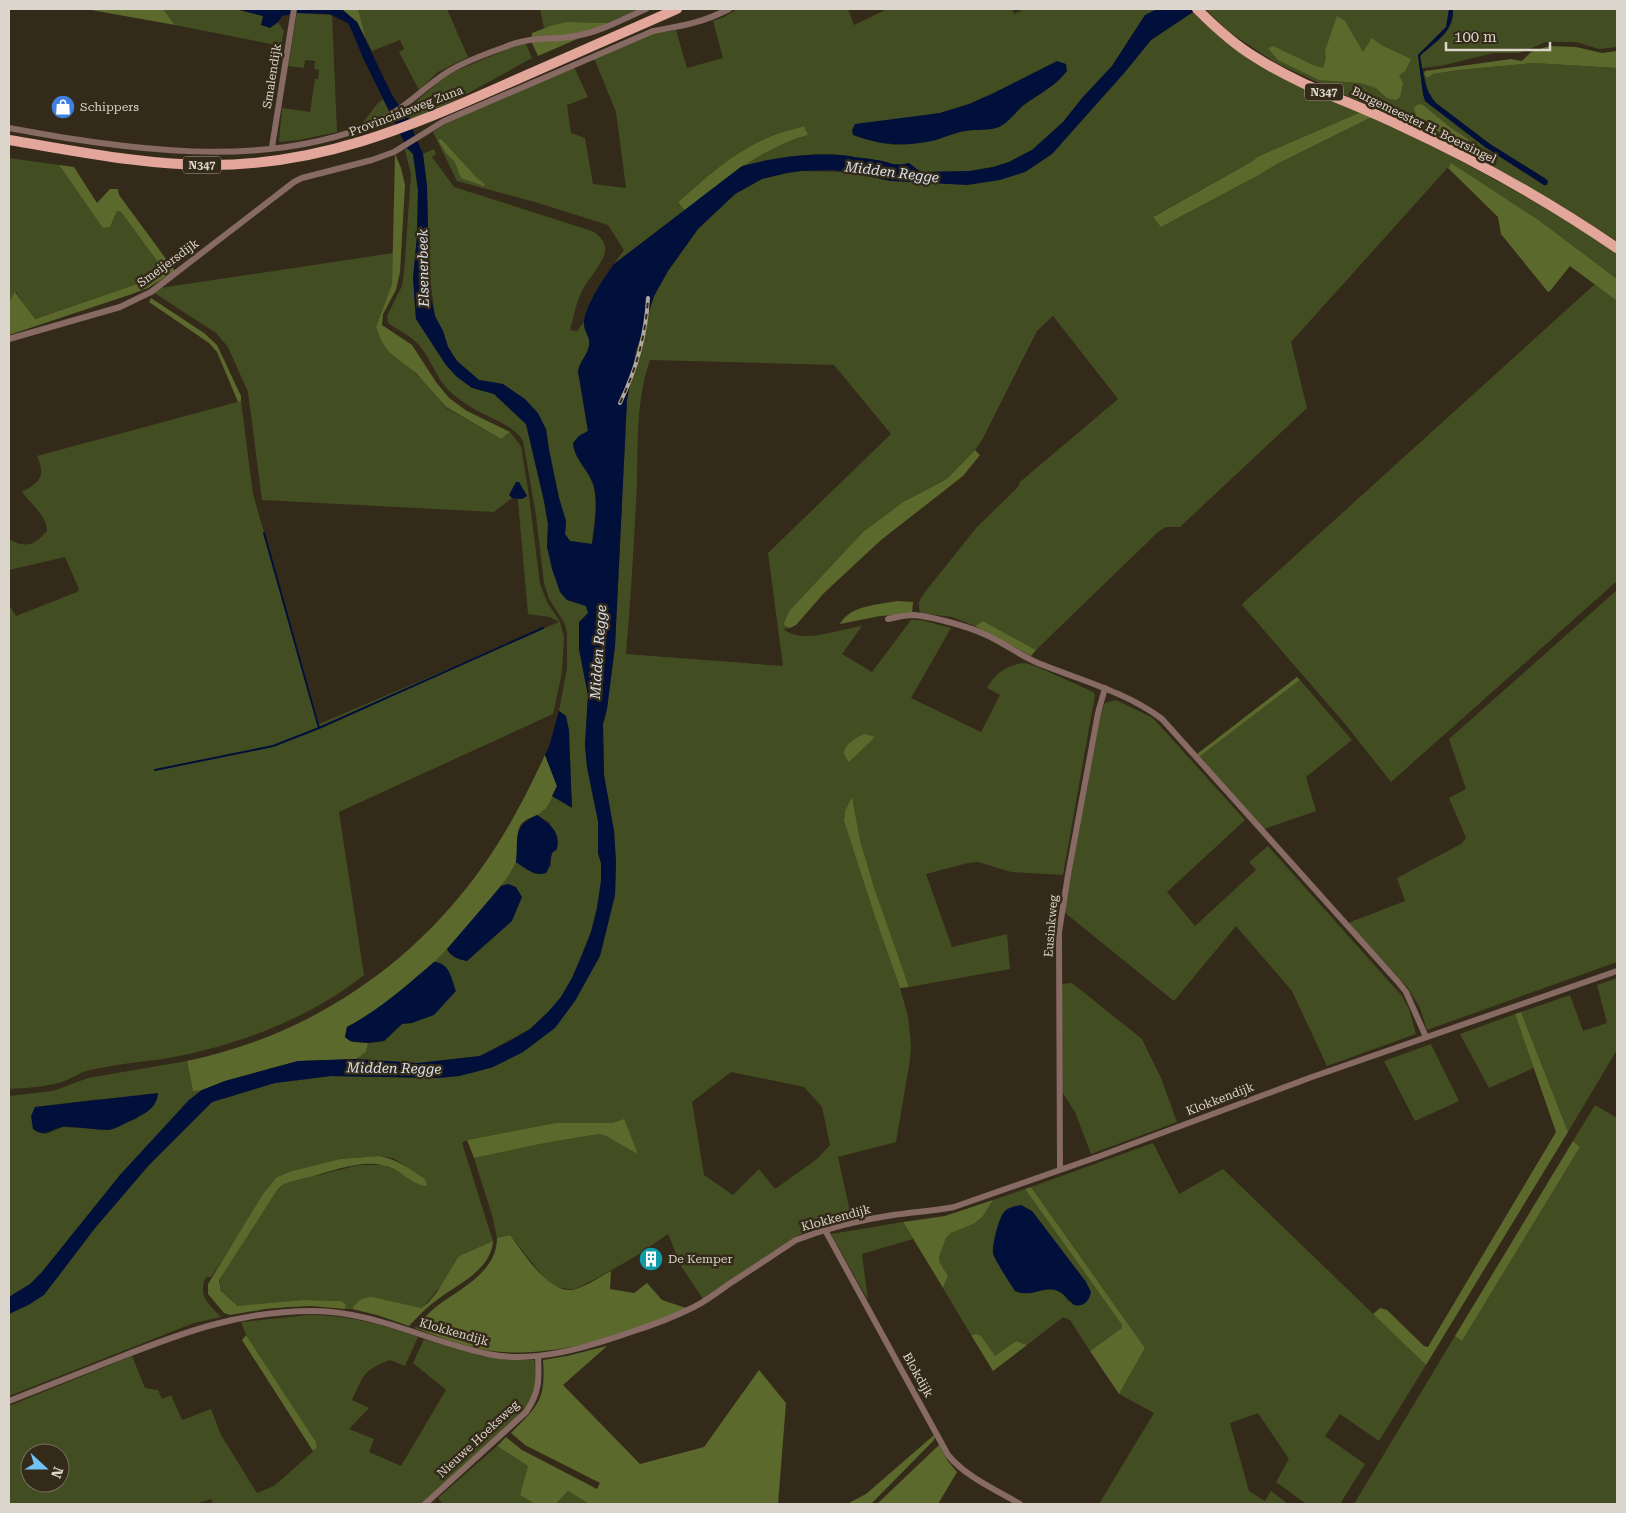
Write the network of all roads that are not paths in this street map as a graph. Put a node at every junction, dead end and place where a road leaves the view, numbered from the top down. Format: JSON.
{"nodes":[{"id":1,"x":646,"y":9,"type":"edge"},
{"id":2,"x":677,"y":9,"type":"edge"},
{"id":3,"x":729,"y":9,"type":"edge"},
{"id":4,"x":1197,"y":9,"type":"edge"},
{"id":5,"x":293,"y":11,"type":"edge"},
{"id":6,"x":9,"y":128,"type":"edge"},
{"id":7,"x":9,"y":140,"type":"edge"},
{"id":8,"x":272,"y":147,"type":"junction"},
{"id":9,"x":294,"y":182,"type":"joint"},
{"id":10,"x":1617,"y":248,"type":"edge"},
{"id":11,"x":9,"y":339,"type":"edge"},
{"id":12,"x":888,"y":619,"type":"dead end"},
{"id":13,"x":1105,"y":688,"type":"junction"},
{"id":14,"x":1617,"y":971,"type":"edge"},
{"id":15,"x":1426,"y":1037,"type":"junction"},
{"id":16,"x":1060,"y":1170,"type":"junction"},
{"id":17,"x":825,"y":1230,"type":"junction"},
{"id":18,"x":538,"y":1356,"type":"junction"},
{"id":19,"x":9,"y":1401,"type":"edge"},
{"id":20,"x":425,"y":1504,"type":"edge"},
{"id":21,"x":1020,"y":1504,"type":"edge"}],
"edges":[{"from":1,"to":8,"type":"street","name":"Provincialeweg Zuna"},
{"from":2,"to":7,"type":"main road","name":"Provincialeweg Zuna","number":"N347"},
{"from":3,"to":9,"type":"street","name":"Provincialeweg Zuna"},
{"from":4,"to":10,"type":"main road","name":"Burgemeester H. Boersingel","number":"N347"},
{"from":5,"to":8,"type":"street","name":"Smalendijk"},
{"from":6,"to":8,"type":"street","name":"Provincialeweg Zuna"},
{"from":9,"to":11,"type":"street","name":"Smeijersdijk"},
{"from":12,"to":13,"type":"street"},
{"from":13,"to":15,"type":"street"},
{"from":13,"to":16,"type":"street","name":"Eusinkweg"},
{"from":14,"to":15,"type":"street","name":"Klokkendijk"},
{"from":15,"to":16,"type":"street","name":"Klokkendijk"},
{"from":16,"to":17,"type":"street","name":"Klokkendijk"},
{"from":17,"to":18,"type":"street","name":"Klokkendijk"},
{"from":17,"to":21,"type":"street","name":"Blokdijk"},
{"from":18,"to":19,"type":"street","name":"Klokkendijk"},
{"from":18,"to":20,"type":"street","name":"Nieuwe Hoeksweg"}]}
